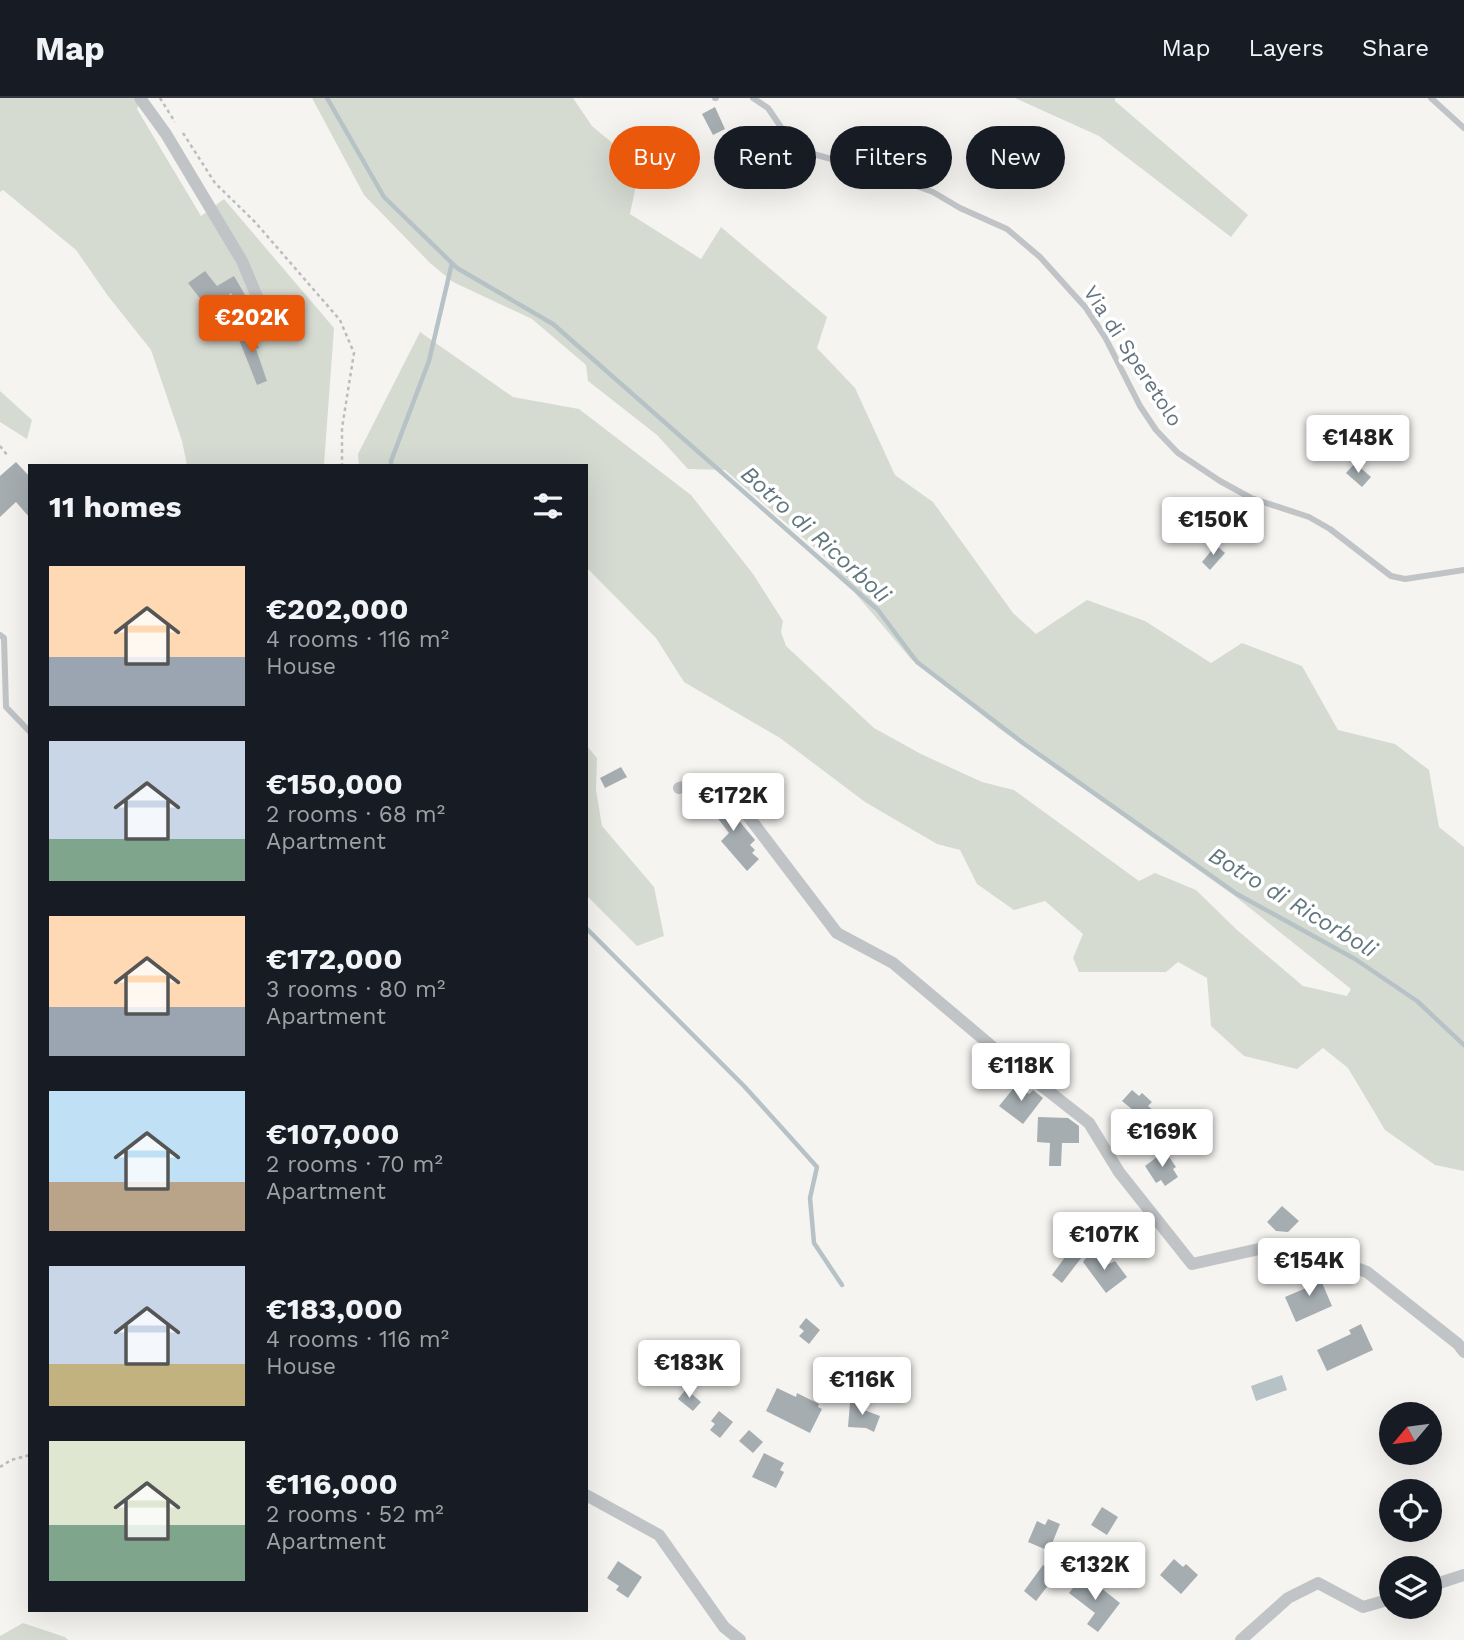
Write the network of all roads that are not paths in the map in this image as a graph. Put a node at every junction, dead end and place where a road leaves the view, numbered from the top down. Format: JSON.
{"nodes":[{"id":1,"x":140,"y":98,"type":"edge"},
{"id":2,"x":753,"y":98,"type":"edge"},
{"id":3,"x":1431,"y":98,"type":"edge"},
{"id":4,"x":1464,"y":128,"type":"edge"},
{"id":5,"x":258,"y":332,"type":"dead end"},
{"id":6,"x":1464,"y":570,"type":"edge"},
{"id":7,"x":0,"y":635,"type":"edge"},
{"id":8,"x":28,"y":730,"type":"edge"},
{"id":9,"x":679,"y":788,"type":"dead end"},
{"id":10,"x":1464,"y":1352,"type":"edge"},
{"id":11,"x":588,"y":1496,"type":"edge"},
{"id":12,"x":1464,"y":1575,"type":"edge"},
{"id":13,"x":1442,"y":1582,"type":"edge"},
{"id":14,"x":1379,"y":1602,"type":"edge"},
{"id":15,"x":740,"y":1640,"type":"edge"},
{"id":16,"x":1241,"y":1640,"type":"edge"}],
"edges":[{"from":1,"to":5,"type":"street"},
{"from":2,"to":6,"type":"lane","name":"Via di Speretolo"},
{"from":3,"to":4,"type":"lane"},
{"from":7,"to":8,"type":"lane"},
{"from":9,"to":10,"type":"street"},
{"from":11,"to":15,"type":"street"},
{"from":12,"to":13,"type":"street"},
{"from":14,"to":16,"type":"street"}]}
